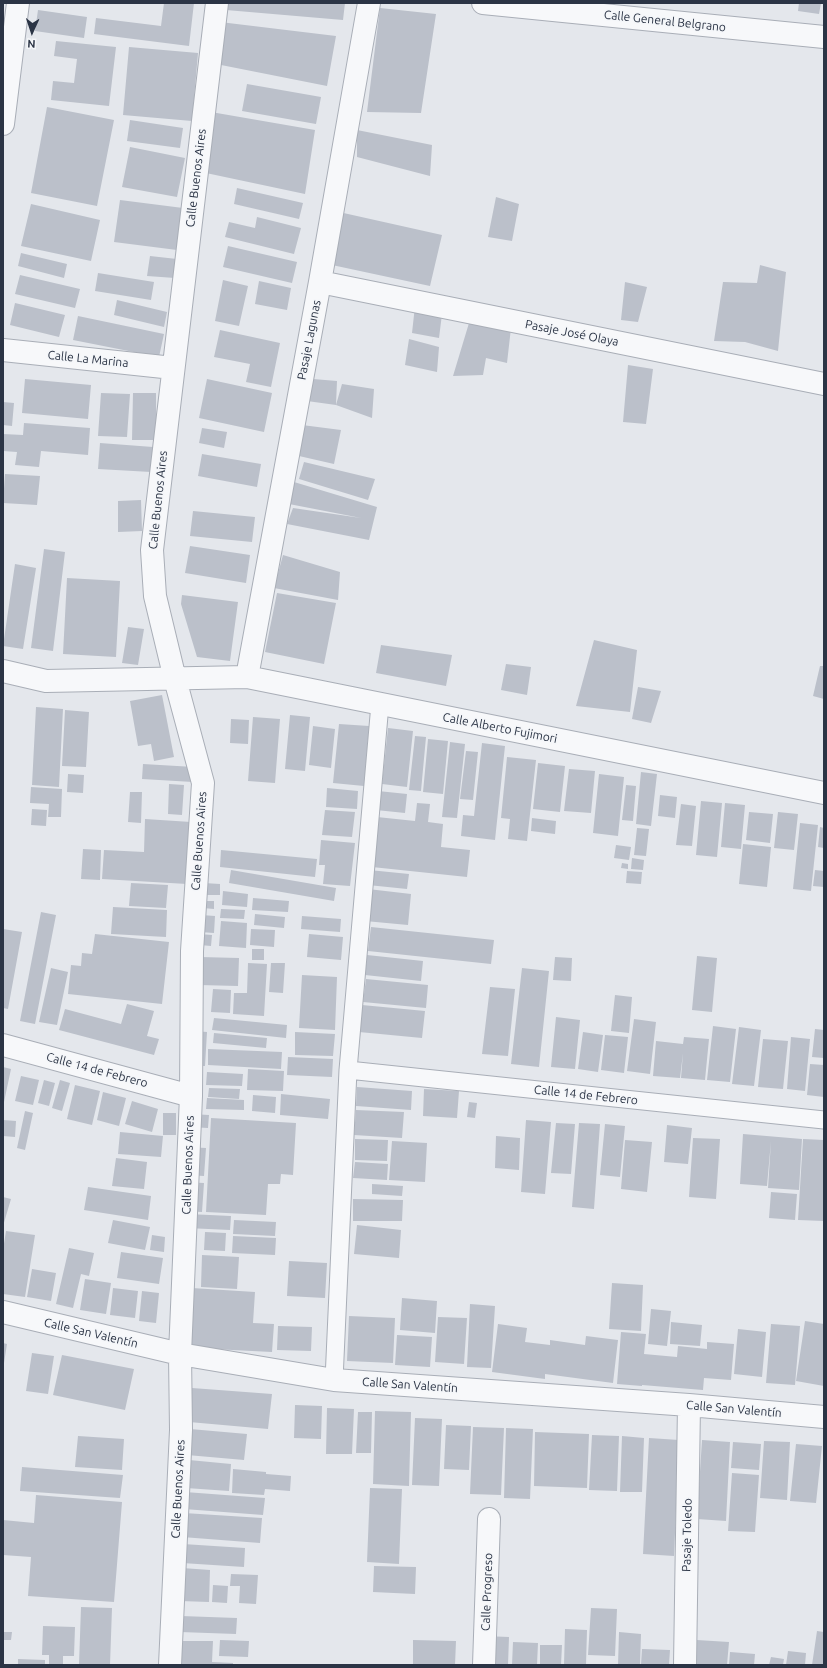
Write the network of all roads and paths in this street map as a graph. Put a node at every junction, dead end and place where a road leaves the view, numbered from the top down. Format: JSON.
{"nodes":[{"id":1,"x":18,"y":3,"type":"edge"},
{"id":2,"x":217,"y":3,"type":"edge"},
{"id":3,"x":369,"y":3,"type":"edge"},
{"id":4,"x":483,"y":3,"type":"edge"},
{"id":5,"x":824,"y":36,"type":"edge"},
{"id":6,"x":3,"y":124,"type":"edge"},
{"id":7,"x":320,"y":282,"type":"junction"},
{"id":8,"x":3,"y":350,"type":"edge"},
{"id":9,"x":173,"y":368,"type":"junction"},
{"id":10,"x":824,"y":384,"type":"edge"},
{"id":11,"x":3,"y":672,"type":"edge"},
{"id":12,"x":247,"y":677,"type":"junction"},
{"id":13,"x":175,"y":678,"type":"junction"},
{"id":14,"x":380,"y":704,"type":"junction"},
{"id":15,"x":824,"y":793,"type":"edge"},
{"id":16,"x":3,"y":1045,"type":"edge"},
{"id":17,"x":348,"y":1070,"type":"junction"},
{"id":18,"x":191,"y":1096,"type":"junction"},
{"id":19,"x":824,"y":1120,"type":"edge"},
{"id":20,"x":3,"y":1312,"type":"edge"},
{"id":21,"x":180,"y":1354,"type":"junction"},
{"id":22,"x":334,"y":1380,"type":"junction"},
{"id":23,"x":689,"y":1405,"type":"junction"},
{"id":24,"x":824,"y":1418,"type":"edge"},
{"id":25,"x":489,"y":1520,"type":"dead end"},
{"id":26,"x":170,"y":1665,"type":"edge"},
{"id":27,"x":484,"y":1665,"type":"edge"},
{"id":28,"x":685,"y":1665,"type":"edge"}],
"edges":[{"from":1,"to":6,"type":"street"},
{"from":2,"to":9,"type":"street","name":"Calle Buenos Aires"},
{"from":3,"to":7,"type":"street","name":"Pasaje Lagunas"},
{"from":4,"to":5,"type":"street","name":"Calle General Belgrano"},
{"from":7,"to":10,"type":"street","name":"Pasaje José Olaya"},
{"from":7,"to":12,"type":"street","name":"Pasaje Lagunas"},
{"from":8,"to":9,"type":"street","name":"Calle La Marina"},
{"from":9,"to":13,"type":"street","name":"Calle Buenos Aires"},
{"from":11,"to":13,"type":"street","name":"Calle Alberto Fujimori"},
{"from":12,"to":13,"type":"street","name":"Calle Alberto Fujimori"},
{"from":12,"to":14,"type":"street","name":"Calle Alberto Fujimori"},
{"from":13,"to":18,"type":"street","name":"Calle Buenos Aires"},
{"from":14,"to":15,"type":"street","name":"Calle Alberto Fujimori"},
{"from":14,"to":17,"type":"lane"},
{"from":16,"to":18,"type":"street","name":"Calle 14 de Febrero"},
{"from":17,"to":19,"type":"lane","name":"Calle 14 de Febrero"},
{"from":17,"to":22,"type":"lane"},
{"from":18,"to":21,"type":"street","name":"Calle Buenos Aires"},
{"from":20,"to":21,"type":"street","name":"Calle San Valentín"},
{"from":21,"to":22,"type":"street","name":"Calle San Valentín"},
{"from":21,"to":26,"type":"street","name":"Calle Buenos Aires"},
{"from":22,"to":23,"type":"street","name":"Calle San Valentín"},
{"from":23,"to":24,"type":"street","name":"Calle San Valentín"},
{"from":23,"to":28,"type":"street","name":"Pasaje Toledo"},
{"from":25,"to":27,"type":"street","name":"Calle Progreso"}]}
